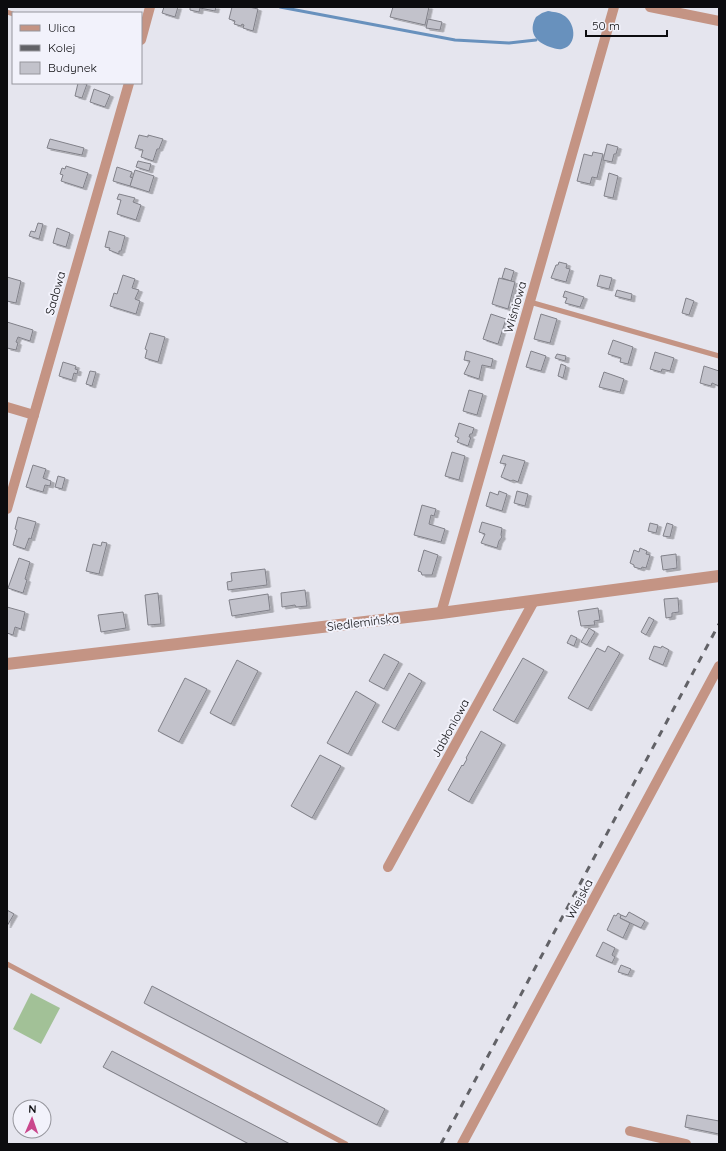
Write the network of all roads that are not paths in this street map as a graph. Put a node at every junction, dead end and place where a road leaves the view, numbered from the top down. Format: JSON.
{"nodes":[{"id":1,"x":150,"y":7,"type":"edge"},
{"id":2,"x":614,"y":7,"type":"edge"},
{"id":3,"x":650,"y":7,"type":"edge"},
{"id":4,"x":719,"y":21,"type":"edge"},
{"id":5,"x":142,"y":36,"type":"edge"},
{"id":6,"x":129,"y":84,"type":"edge"},
{"id":7,"x":530,"y":302,"type":"junction"},
{"id":8,"x":719,"y":356,"type":"edge"},
{"id":9,"x":7,"y":407,"type":"edge"},
{"id":10,"x":34,"y":415,"type":"junction"},
{"id":11,"x":7,"y":509,"type":"edge"},
{"id":12,"x":719,"y":576,"type":"edge"},
{"id":13,"x":534,"y":601,"type":"junction"},
{"id":14,"x":441,"y":613,"type":"junction"},
{"id":15,"x":7,"y":664,"type":"edge"},
{"id":16,"x":719,"y":666,"type":"edge"},
{"id":17,"x":388,"y":867,"type":"dead end"},
{"id":18,"x":7,"y":964,"type":"edge"},
{"id":19,"x":630,"y":1131,"type":"dead end"},
{"id":20,"x":346,"y":1144,"type":"edge"},
{"id":21,"x":462,"y":1144,"type":"edge"},
{"id":22,"x":686,"y":1144,"type":"edge"}],
"edges":[{"from":1,"to":5,"type":"street"},
{"from":2,"to":7,"type":"street","name":"Wiśniowa"},
{"from":3,"to":4,"type":"street"},
{"from":6,"to":10,"type":"street","name":"Sadowa"},
{"from":7,"to":8,"type":"lane"},
{"from":7,"to":14,"type":"street","name":"Wiśniowa"},
{"from":9,"to":10,"type":"street"},
{"from":10,"to":11,"type":"street","name":"Sadowa"},
{"from":12,"to":13,"type":"street","name":"Siedlemińska"},
{"from":13,"to":14,"type":"street","name":"Siedlemińska"},
{"from":13,"to":17,"type":"street","name":"Jabłoniowa"},
{"from":14,"to":15,"type":"street","name":"Siedlemińska"},
{"from":16,"to":21,"type":"street","name":"Wiejska"},
{"from":18,"to":20,"type":"lane"},
{"from":19,"to":22,"type":"street"}]}
